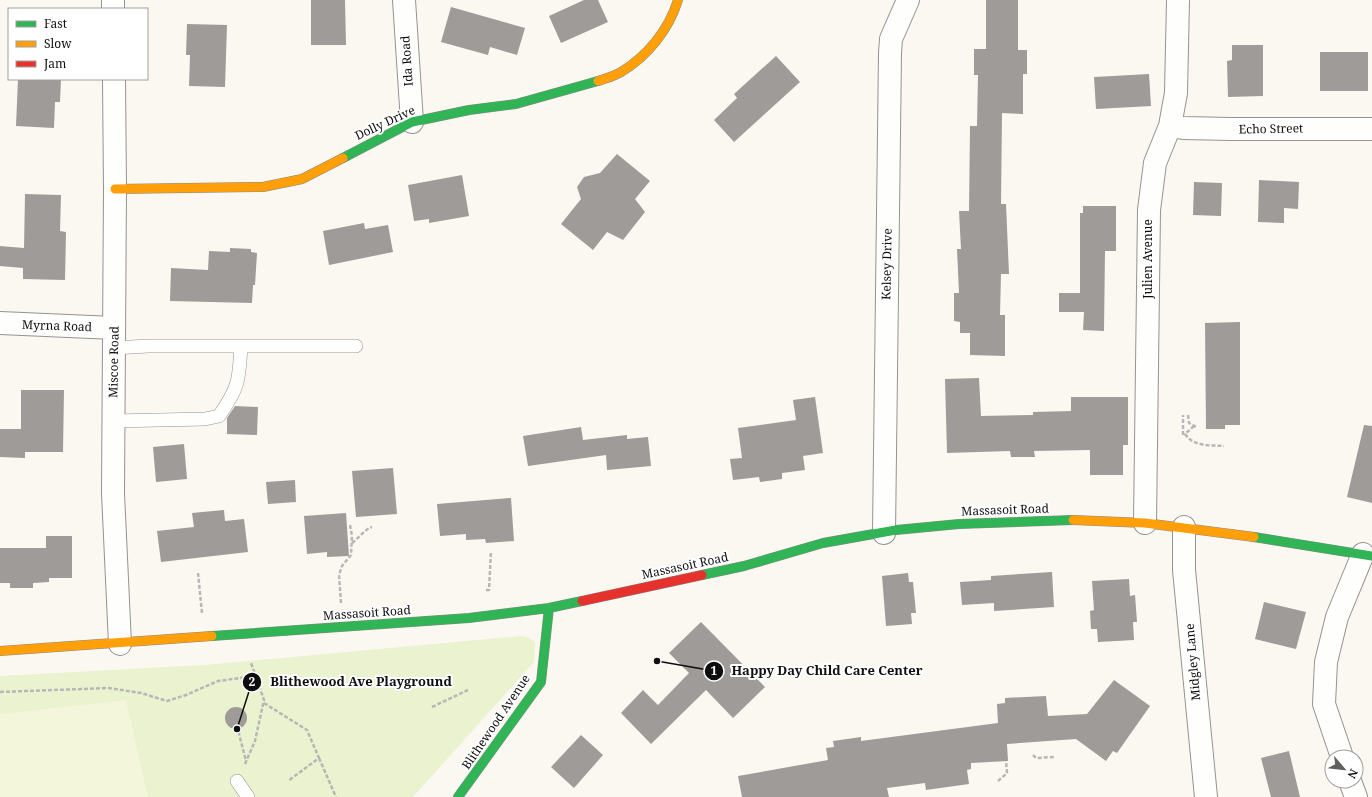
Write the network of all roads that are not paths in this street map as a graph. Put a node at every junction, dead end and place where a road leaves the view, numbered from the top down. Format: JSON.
{"nodes":[{"id":1,"x":404,"y":0,"type":"edge"},
{"id":2,"x":678,"y":0,"type":"edge"},
{"id":3,"x":908,"y":0,"type":"edge"},
{"id":4,"x":1178,"y":0,"type":"edge"},
{"id":5,"x":114,"y":80,"type":"edge"},
{"id":6,"x":412,"y":122,"type":"junction"},
{"id":7,"x":1170,"y":126,"type":"junction"},
{"id":8,"x":1372,"y":129,"type":"edge"},
{"id":9,"x":115,"y":189,"type":"junction"},
{"id":10,"x":0,"y":323,"type":"edge"},
{"id":11,"x":114,"y":338,"type":"junction"},
{"id":12,"x":241,"y":346,"type":"junction"},
{"id":13,"x":356,"y":346,"type":"dead end"},
{"id":14,"x":113,"y":421,"type":"junction"},
{"id":15,"x":1145,"y":522,"type":"junction"},
{"id":16,"x":1184,"y":527,"type":"junction"},
{"id":17,"x":884,"y":533,"type":"junction"},
{"id":18,"x":1367,"y":555,"type":"edge"},
{"id":19,"x":549,"y":608,"type":"junction"},
{"id":20,"x":120,"y":644,"type":"junction"},
{"id":21,"x":0,"y":651,"type":"edge"},
{"id":22,"x":1339,"y":749,"type":"edge"},
{"id":23,"x":237,"y":781,"type":"road end"},
{"id":24,"x":466,"y":794,"type":"edge"},
{"id":25,"x":248,"y":797,"type":"edge"},
{"id":26,"x":1206,"y":797,"type":"edge"}],
"edges":[{"from":1,"to":6,"type":"street","name":"Ida Road"},
{"from":2,"to":6,"type":"main road","name":"Dolly Drive"},
{"from":3,"to":17,"type":"street","name":"Kelsey Drive"},
{"from":4,"to":7,"type":"street","name":"Julien Avenue"},
{"from":5,"to":9,"type":"street","name":"Miscoe Road"},
{"from":6,"to":9,"type":"main road","name":"Dolly Drive"},
{"from":7,"to":8,"type":"street","name":"Echo Street"},
{"from":7,"to":15,"type":"street","name":"Julien Avenue"},
{"from":9,"to":11,"type":"street","name":"Miscoe Road"},
{"from":10,"to":11,"type":"street","name":"Myrna Road"},
{"from":11,"to":12,"type":"lane"},
{"from":11,"to":14,"type":"street","name":"Miscoe Road"},
{"from":12,"to":13,"type":"lane"},
{"from":12,"to":14,"type":"lane"},
{"from":14,"to":20,"type":"street","name":"Miscoe Road"},
{"from":15,"to":16,"type":"main road","name":"Massasoit Road"},
{"from":15,"to":17,"type":"main road","name":"Massasoit Road"},
{"from":16,"to":18,"type":"main road","name":"Massasoit Road"},
{"from":16,"to":26,"type":"street","name":"Midgley Lane"},
{"from":17,"to":19,"type":"main road","name":"Massasoit Road"},
{"from":18,"to":22,"type":"street"},
{"from":19,"to":20,"type":"main road","name":"Massasoit Road"},
{"from":19,"to":24,"type":"main road","name":"Blithewood Avenue"},
{"from":20,"to":21,"type":"main road","name":"Massasoit Road"},
{"from":23,"to":25,"type":"lane"}]}
